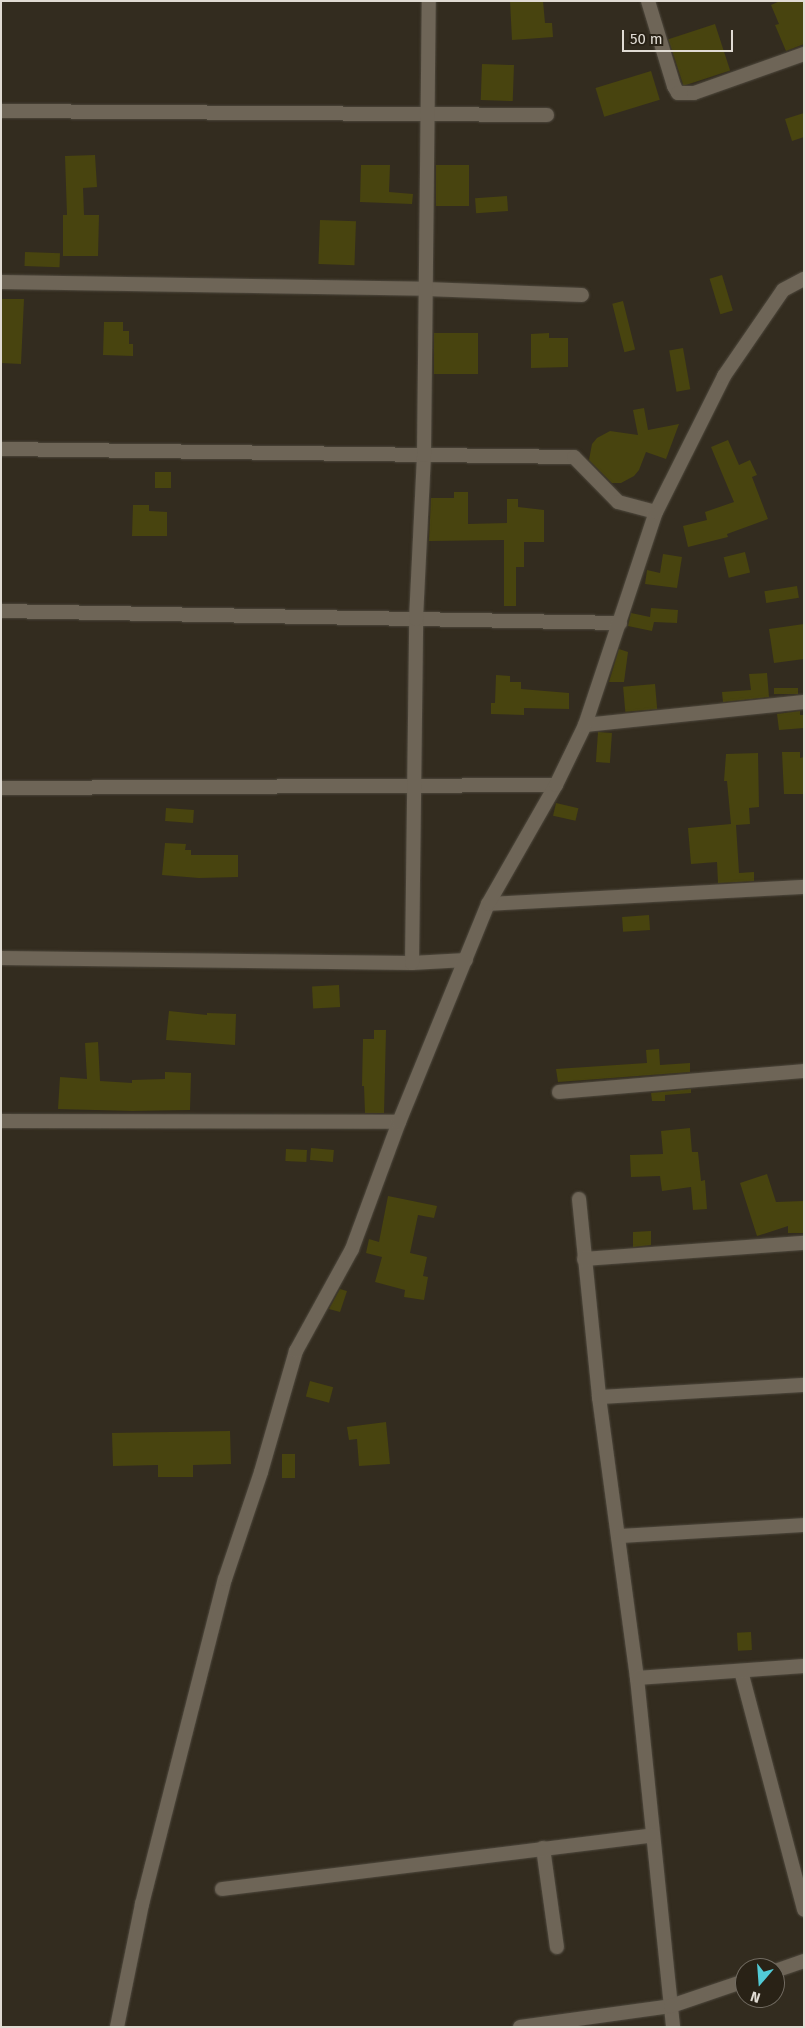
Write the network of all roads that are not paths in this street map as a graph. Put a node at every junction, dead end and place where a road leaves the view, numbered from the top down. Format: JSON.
{"nodes":[{"id":1,"x":429,"y":1,"type":"edge"},
{"id":2,"x":648,"y":1,"type":"edge"},
{"id":3,"x":804,"y":54,"type":"edge"},
{"id":4,"x":1,"y":111,"type":"edge"},
{"id":5,"x":428,"y":113,"type":"junction"},
{"id":6,"x":547,"y":115,"type":"dead end"},
{"id":7,"x":804,"y":279,"type":"edge"},
{"id":8,"x":1,"y":282,"type":"edge"},
{"id":9,"x":426,"y":288,"type":"junction"},
{"id":10,"x":582,"y":295,"type":"dead end"},
{"id":11,"x":1,"y":449,"type":"edge"},
{"id":12,"x":424,"y":455,"type":"junction"},
{"id":13,"x":656,"y":512,"type":"junction"},
{"id":14,"x":1,"y":611,"type":"edge"},
{"id":15,"x":416,"y":619,"type":"junction"},
{"id":16,"x":620,"y":623,"type":"junction"},
{"id":17,"x":804,"y":702,"type":"edge"},
{"id":18,"x":585,"y":725,"type":"junction"},
{"id":19,"x":414,"y":784,"type":"junction"},
{"id":20,"x":556,"y":785,"type":"junction"},
{"id":21,"x":1,"y":788,"type":"edge"},
{"id":22,"x":804,"y":887,"type":"edge"},
{"id":23,"x":488,"y":904,"type":"junction"},
{"id":24,"x":1,"y":958,"type":"edge"},
{"id":25,"x":466,"y":960,"type":"junction"},
{"id":26,"x":412,"y":963,"type":"junction"},
{"id":27,"x":804,"y":1071,"type":"edge"},
{"id":28,"x":559,"y":1092,"type":"dead end"},
{"id":29,"x":1,"y":1121,"type":"edge"},
{"id":30,"x":399,"y":1122,"type":"junction"},
{"id":31,"x":579,"y":1200,"type":"dead end"},
{"id":32,"x":804,"y":1243,"type":"edge"},
{"id":33,"x":584,"y":1259,"type":"junction"},
{"id":34,"x":804,"y":1384,"type":"edge"},
{"id":35,"x":599,"y":1397,"type":"junction"},
{"id":36,"x":804,"y":1524,"type":"edge"},
{"id":37,"x":619,"y":1536,"type":"junction"},
{"id":38,"x":804,"y":1666,"type":"edge"},
{"id":39,"x":741,"y":1671,"type":"junction"},
{"id":40,"x":636,"y":1678,"type":"junction"},
{"id":41,"x":653,"y":1835,"type":"junction"},
{"id":42,"x":543,"y":1848,"type":"junction"},
{"id":43,"x":222,"y":1889,"type":"dead end"},
{"id":44,"x":804,"y":1910,"type":"edge"},
{"id":45,"x":557,"y":1948,"type":"dead end"},
{"id":46,"x":804,"y":1961,"type":"edge"},
{"id":47,"x":785,"y":1968,"type":"edge"},
{"id":48,"x":735,"y":1984,"type":"edge"},
{"id":49,"x":671,"y":2006,"type":"junction"},
{"id":50,"x":550,"y":2025,"type":"edge"},
{"id":51,"x":117,"y":2027,"type":"edge"},
{"id":52,"x":520,"y":2027,"type":"edge"},
{"id":53,"x":673,"y":2027,"type":"edge"}],
"edges":[{"from":1,"to":5,"type":"street"},
{"from":2,"to":3,"type":"street"},
{"from":4,"to":5,"type":"street"},
{"from":5,"to":6,"type":"street"},
{"from":5,"to":9,"type":"street"},
{"from":7,"to":13,"type":"street"},
{"from":8,"to":9,"type":"street"},
{"from":9,"to":10,"type":"street"},
{"from":9,"to":12,"type":"street"},
{"from":11,"to":12,"type":"street"},
{"from":12,"to":13,"type":"street"},
{"from":12,"to":15,"type":"street"},
{"from":13,"to":16,"type":"street"},
{"from":14,"to":15,"type":"street"},
{"from":15,"to":16,"type":"street"},
{"from":15,"to":19,"type":"street"},
{"from":16,"to":18,"type":"street"},
{"from":17,"to":18,"type":"street"},
{"from":18,"to":20,"type":"street"},
{"from":19,"to":20,"type":"street"},
{"from":19,"to":21,"type":"street"},
{"from":19,"to":26,"type":"street"},
{"from":20,"to":23,"type":"street"},
{"from":22,"to":23,"type":"street"},
{"from":23,"to":25,"type":"street"},
{"from":24,"to":26,"type":"street"},
{"from":25,"to":26,"type":"street"},
{"from":25,"to":30,"type":"street"},
{"from":27,"to":28,"type":"street"},
{"from":29,"to":30,"type":"street"},
{"from":30,"to":51,"type":"street"},
{"from":31,"to":33,"type":"street"},
{"from":32,"to":33,"type":"street"},
{"from":33,"to":35,"type":"street"},
{"from":34,"to":35,"type":"street"},
{"from":35,"to":37,"type":"street"},
{"from":36,"to":37,"type":"street"},
{"from":37,"to":40,"type":"street"},
{"from":38,"to":39,"type":"street"},
{"from":39,"to":40,"type":"street"},
{"from":39,"to":44,"type":"street"},
{"from":40,"to":41,"type":"street"},
{"from":41,"to":42,"type":"street"},
{"from":41,"to":49,"type":"street"},
{"from":42,"to":43,"type":"street"},
{"from":42,"to":45,"type":"street"},
{"from":46,"to":47,"type":"street"},
{"from":48,"to":49,"type":"street"},
{"from":49,"to":50,"type":"street"},
{"from":49,"to":53,"type":"street"},
{"from":50,"to":52,"type":"street"}]}
